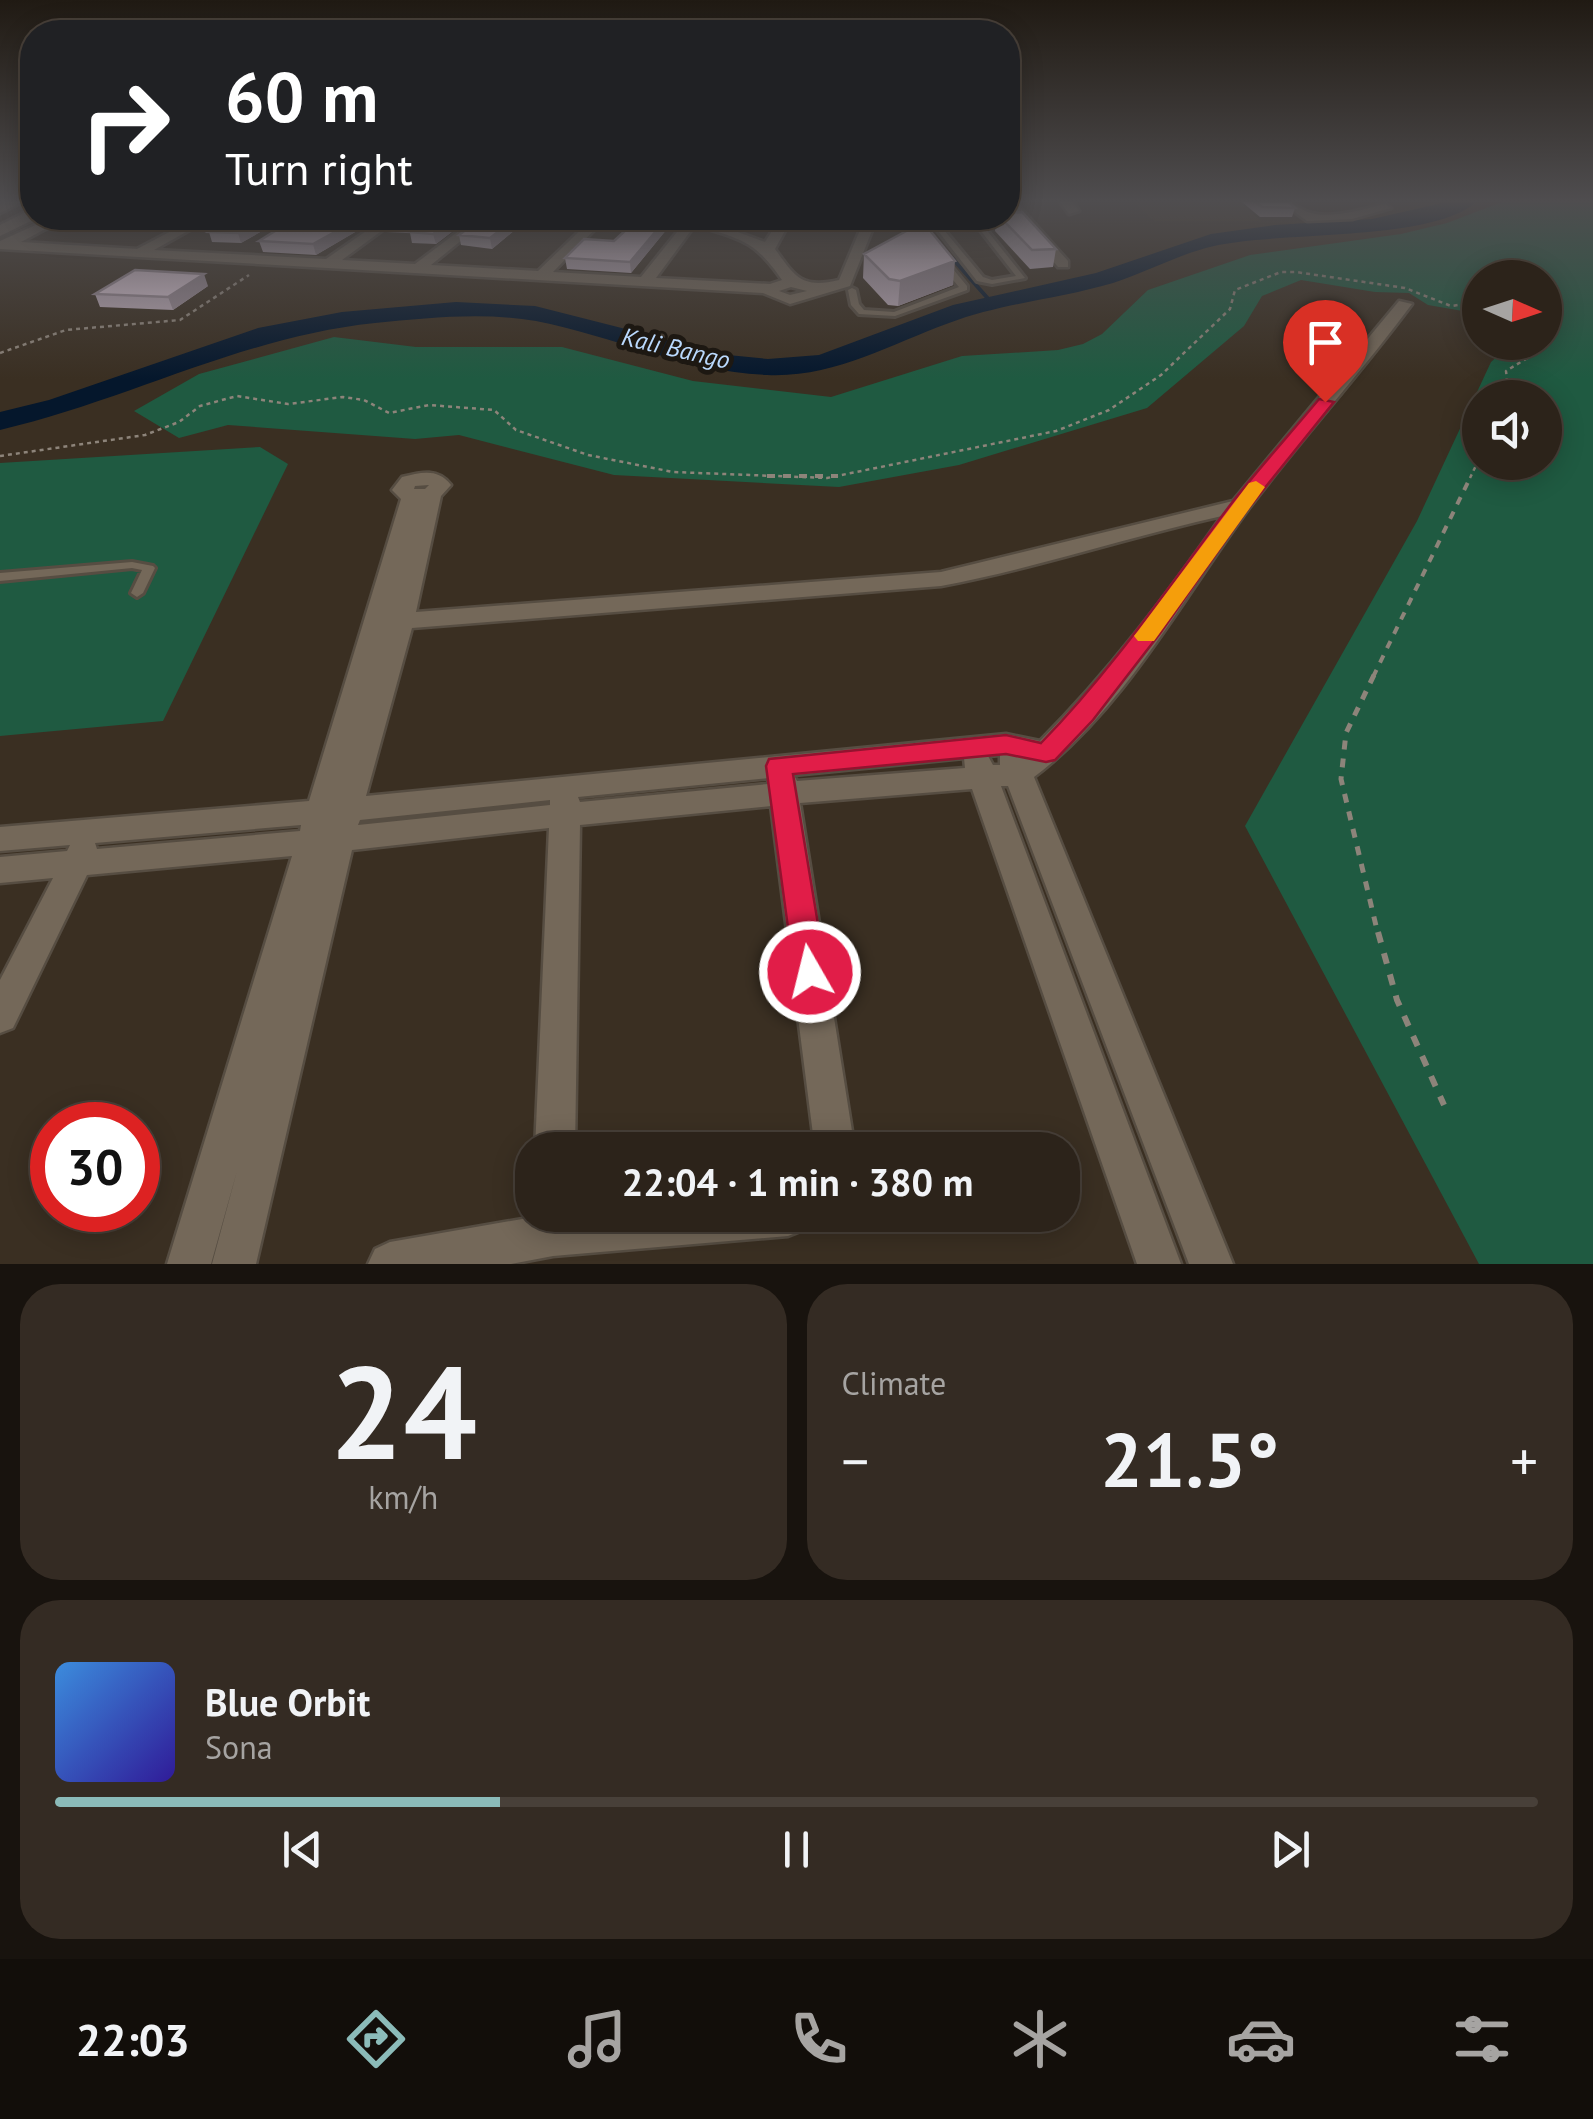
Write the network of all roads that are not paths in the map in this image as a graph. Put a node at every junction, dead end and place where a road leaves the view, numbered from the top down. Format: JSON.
{"nodes":[{"id":1,"x":105,"y":261,"type":"edge"},
{"id":2,"x":178,"y":261,"type":"edge"},
{"id":3,"x":222,"y":261,"type":"edge"},
{"id":4,"x":314,"y":261,"type":"edge"},
{"id":5,"x":428,"y":261,"type":"edge"},
{"id":6,"x":546,"y":261,"type":"edge"},
{"id":7,"x":550,"y":261,"type":"edge"},
{"id":8,"x":660,"y":261,"type":"edge"},
{"id":9,"x":776,"y":261,"type":"edge"},
{"id":10,"x":854,"y":261,"type":"edge"},
{"id":11,"x":943,"y":261,"type":"edge"},
{"id":12,"x":966,"y":261,"type":"edge"},
{"id":13,"x":1008,"y":261,"type":"edge"},
{"id":14,"x":1059,"y":261,"type":"edge"},
{"id":15,"x":331,"y":262,"type":"joint"},
{"id":16,"x":1062,"y":264,"type":"dead end"},
{"id":17,"x":420,"y":267,"type":"junction"},
{"id":18,"x":163,"y":270,"type":"junction"},
{"id":19,"x":535,"y":274,"type":"junction"},
{"id":20,"x":645,"y":282,"type":"junction"},
{"id":21,"x":792,"y":283,"type":"junction"},
{"id":22,"x":772,"y":289,"type":"junction"},
{"id":23,"x":852,"y":290,"type":"dead end"},
{"id":24,"x":817,"y":291,"type":"junction"},
{"id":25,"x":1404,"y":304,"type":"dead end"},
{"id":26,"x":422,"y":495,"type":"dead end"},
{"id":27,"x":1240,"y":506,"type":"junction"},
{"id":28,"x":0,"y":577,"type":"edge"},
{"id":29,"x":137,"y":592,"type":"dead end"},
{"id":30,"x":389,"y":622,"type":"junction"},
{"id":31,"x":1005,"y":759,"type":"junction"},
{"id":32,"x":782,"y":780,"type":"junction"},
{"id":33,"x":565,"y":800,"type":"junction"},
{"id":34,"x":330,"y":826,"type":"junction"},
{"id":35,"x":94,"y":829,"type":"junction"},
{"id":36,"x":0,"y":839,"type":"edge"},
{"id":37,"x":78,"y":862,"type":"junction"},
{"id":38,"x":0,"y":870,"type":"edge"},
{"id":39,"x":0,"y":1016,"type":"edge"},
{"id":40,"x":556,"y":1132,"type":"edge"},
{"id":41,"x":832,"y":1132,"type":"edge"},
{"id":42,"x":524,"y":1232,"type":"edge"},
{"id":43,"x":189,"y":1264,"type":"edge"},
{"id":44,"x":234,"y":1264,"type":"edge"},
{"id":45,"x":390,"y":1264,"type":"edge"},
{"id":46,"x":1159,"y":1264,"type":"edge"},
{"id":47,"x":1211,"y":1264,"type":"edge"}],
"edges":[{"from":1,"to":18,"type":"street"},
{"from":2,"to":18,"type":"street"},
{"from":3,"to":18,"type":"street"},
{"from":4,"to":15,"type":"street"},
{"from":5,"to":17,"type":"street"},
{"from":6,"to":19,"type":"street"},
{"from":7,"to":19,"type":"street"},
{"from":8,"to":20,"type":"street"},
{"from":9,"to":21,"type":"street"},
{"from":10,"to":24,"type":"street"},
{"from":11,"to":23,"type":"lane"},
{"from":12,"to":13,"type":"lane"},
{"from":14,"to":16,"type":"street"},
{"from":15,"to":17,"type":"street"},
{"from":17,"to":19,"type":"street"},
{"from":19,"to":20,"type":"street"},
{"from":20,"to":22,"type":"street"},
{"from":21,"to":22,"type":"street"},
{"from":21,"to":24,"type":"street"},
{"from":22,"to":24,"type":"street"},
{"from":25,"to":27,"type":"street"},
{"from":26,"to":30,"type":"street"},
{"from":27,"to":30,"type":"street"},
{"from":27,"to":31,"type":"street"},
{"from":28,"to":29,"type":"lane"},
{"from":30,"to":34,"type":"street"},
{"from":31,"to":32,"type":"street"},
{"from":31,"to":46,"type":"street"},
{"from":31,"to":47,"type":"street"},
{"from":32,"to":33,"type":"street"},
{"from":32,"to":41,"type":"street"},
{"from":33,"to":34,"type":"street"},
{"from":33,"to":40,"type":"street"},
{"from":34,"to":35,"type":"street"},
{"from":34,"to":37,"type":"street"},
{"from":34,"to":43,"type":"street"},
{"from":34,"to":44,"type":"street"},
{"from":35,"to":36,"type":"street"},
{"from":35,"to":37,"type":"street"},
{"from":37,"to":38,"type":"street"},
{"from":37,"to":39,"type":"street"},
{"from":42,"to":45,"type":"street"}]}
